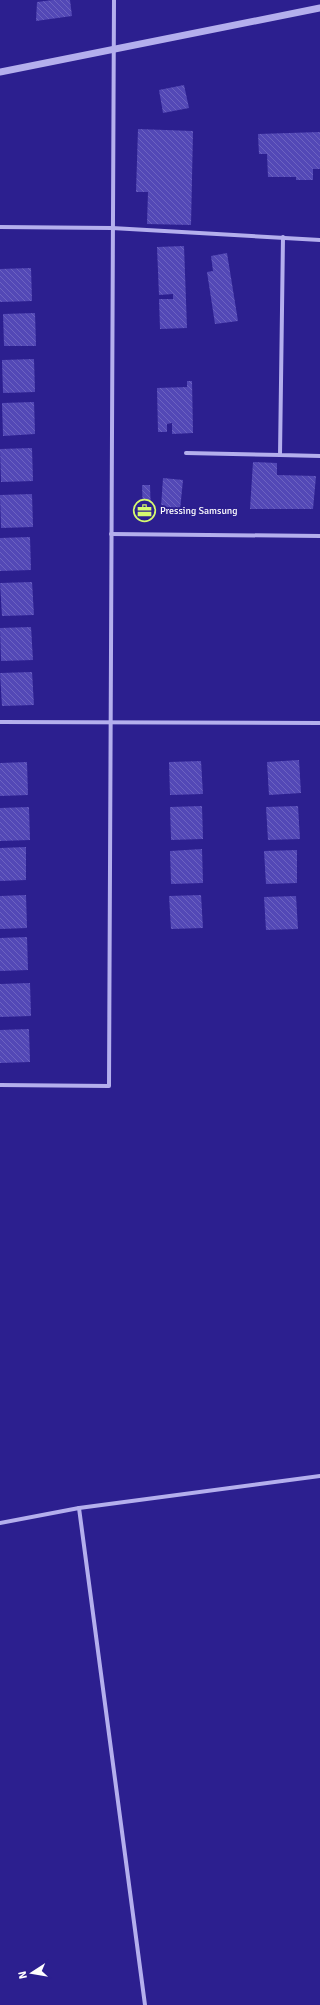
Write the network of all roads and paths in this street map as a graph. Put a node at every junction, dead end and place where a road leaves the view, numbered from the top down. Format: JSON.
{"nodes":[{"id":1,"x":114,"y":0,"type":"edge"},
{"id":2,"x":320,"y":8,"type":"edge"},
{"id":3,"x":114,"y":50,"type":"junction"},
{"id":4,"x":0,"y":72,"type":"edge"},
{"id":5,"x":0,"y":227,"type":"edge"},
{"id":6,"x":112,"y":228,"type":"junction"},
{"id":7,"x":283,"y":238,"type":"junction"},
{"id":8,"x":320,"y":240,"type":"edge"},
{"id":9,"x":186,"y":453,"type":"dead end"},
{"id":10,"x":280,"y":455,"type":"junction"},
{"id":11,"x":320,"y":456,"type":"edge"},
{"id":12,"x":111,"y":534,"type":"junction"},
{"id":13,"x":320,"y":536,"type":"edge"},
{"id":14,"x":0,"y":722,"type":"edge"},
{"id":15,"x":110,"y":722,"type":"junction"},
{"id":16,"x":320,"y":723,"type":"edge"},
{"id":17,"x":0,"y":1085,"type":"edge"},
{"id":18,"x":320,"y":1476,"type":"edge"},
{"id":19,"x":79,"y":1508,"type":"junction"},
{"id":20,"x":0,"y":1523,"type":"edge"},
{"id":21,"x":145,"y":2005,"type":"edge"}],
"edges":[{"from":1,"to":3,"type":"street"},
{"from":2,"to":3,"type":"street"},
{"from":3,"to":4,"type":"street"},
{"from":3,"to":6,"type":"street"},
{"from":5,"to":6,"type":"street"},
{"from":6,"to":7,"type":"street"},
{"from":6,"to":12,"type":"street"},
{"from":7,"to":8,"type":"street"},
{"from":7,"to":10,"type":"street"},
{"from":9,"to":10,"type":"street"},
{"from":10,"to":11,"type":"street"},
{"from":12,"to":13,"type":"street"},
{"from":12,"to":15,"type":"street"},
{"from":14,"to":15,"type":"street"},
{"from":15,"to":16,"type":"street"},
{"from":15,"to":17,"type":"street"},
{"from":18,"to":19,"type":"street"},
{"from":19,"to":20,"type":"street"},
{"from":19,"to":21,"type":"street"}]}
